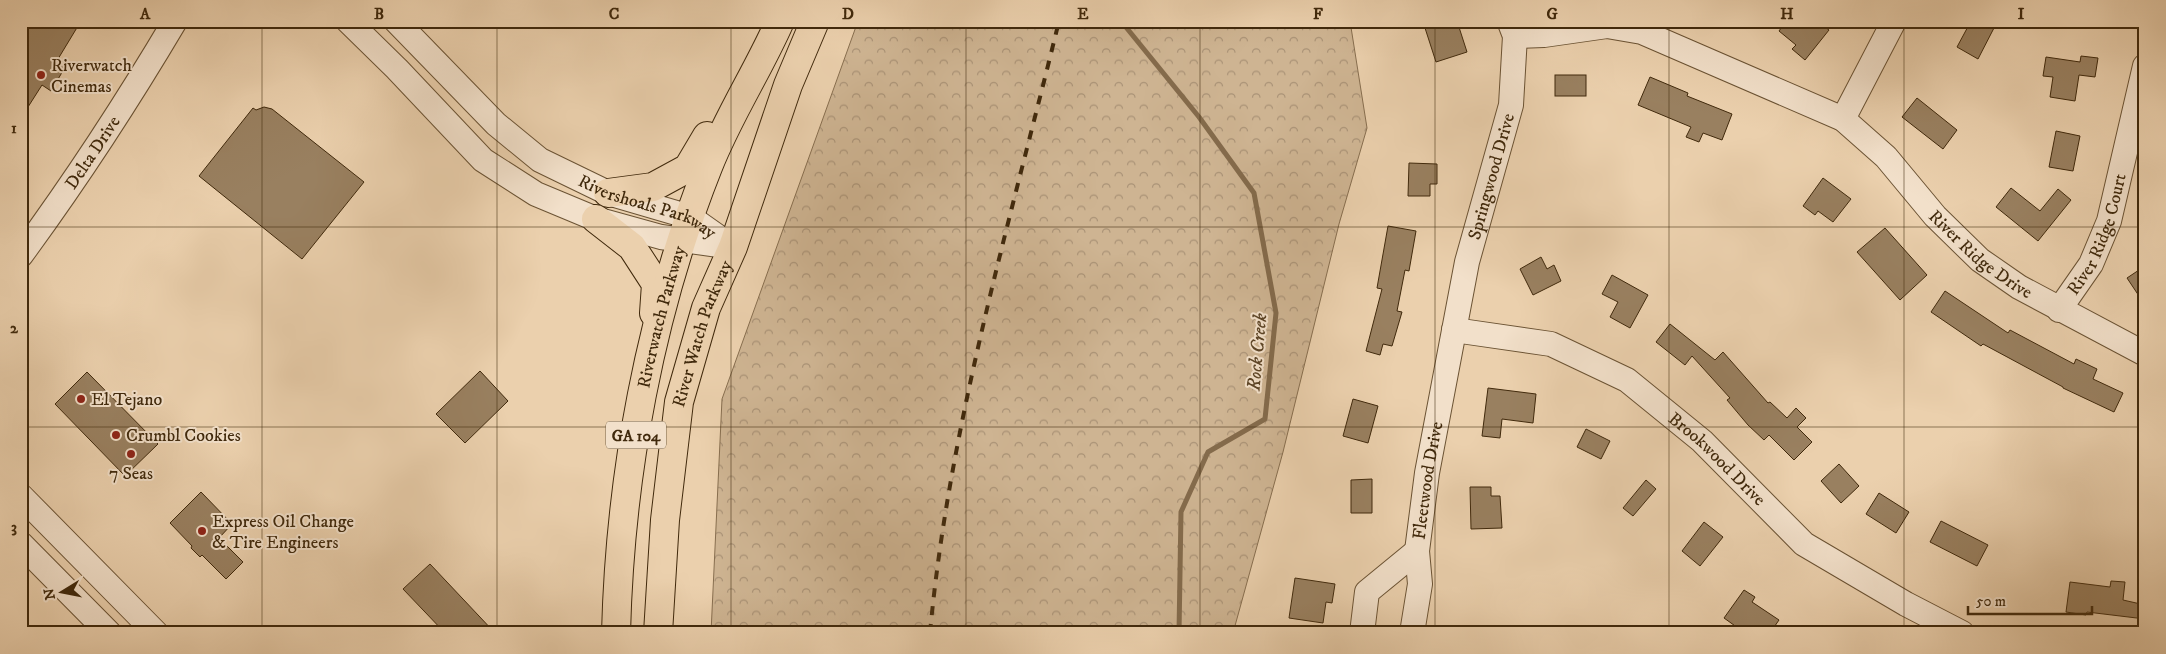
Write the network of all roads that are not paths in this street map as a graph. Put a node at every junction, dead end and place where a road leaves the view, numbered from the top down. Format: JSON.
{"nodes":[{"id":1,"x":174,"y":21,"type":"edge"},
{"id":2,"x":348,"y":21,"type":"edge"},
{"id":3,"x":396,"y":21,"type":"edge"},
{"id":4,"x":765,"y":21,"type":"edge"},
{"id":5,"x":780,"y":21,"type":"edge"},
{"id":6,"x":815,"y":21,"type":"edge"},
{"id":7,"x":1894,"y":21,"type":"edge"},
{"id":8,"x":1644,"y":27,"type":"edge"},
{"id":9,"x":1512,"y":29,"type":"edge"},
{"id":10,"x":2145,"y":66,"type":"edge"},
{"id":11,"x":1843,"y":119,"type":"junction"},
{"id":12,"x":608,"y":193,"type":"junction"},
{"id":13,"x":596,"y":219,"type":"junction"},
{"id":14,"x":685,"y":229,"type":"junction"},
{"id":15,"x":733,"y":247,"type":"junction"},
{"id":16,"x":21,"y":255,"type":"edge"},
{"id":17,"x":2058,"y":310,"type":"junction"},
{"id":18,"x":1454,"y":330,"type":"junction"},
{"id":19,"x":653,"y":346,"type":"junction"},
{"id":20,"x":2145,"y":354,"type":"edge"},
{"id":21,"x":21,"y":496,"type":"edge"},
{"id":22,"x":21,"y":544,"type":"edge"},
{"id":23,"x":1417,"y":551,"type":"junction"},
{"id":24,"x":109,"y":633,"type":"edge"},
{"id":25,"x":156,"y":633,"type":"edge"},
{"id":26,"x":616,"y":633,"type":"edge"},
{"id":27,"x":658,"y":633,"type":"edge"},
{"id":28,"x":1362,"y":633,"type":"edge"},
{"id":29,"x":1412,"y":633,"type":"edge"},
{"id":30,"x":1962,"y":633,"type":"edge"}],
"edges":[{"from":1,"to":16,"type":"street","name":"Delta Drive"},
{"from":2,"to":13,"type":"street","name":"Rivershoals Parkway"},
{"from":3,"to":12,"type":"street","name":"Rivershoals Parkway"},
{"from":4,"to":12,"type":"main road"},
{"from":5,"to":14,"type":"main road","name":"Riverwatch Parkway","number":"GA 104"},
{"from":6,"to":15,"type":"main road","number":"GA 104"},
{"from":7,"to":11,"type":"street"},
{"from":8,"to":9,"type":"street","name":"River Ridge Drive"},
{"from":8,"to":11,"type":"street","name":"River Ridge Drive"},
{"from":9,"to":18,"type":"street","name":"Springwood Drive"},
{"from":10,"to":17,"type":"street","name":"River Ridge Court"},
{"from":11,"to":17,"type":"street","name":"River Ridge Drive"},
{"from":12,"to":14,"type":"street","name":"Rivershoals Parkway"},
{"from":13,"to":14,"type":"street","name":"Rivershoals Parkway"},
{"from":13,"to":19,"type":"main road"},
{"from":14,"to":15,"type":"street","name":"Rivershoals Parkway"},
{"from":14,"to":19,"type":"main road","name":"Riverwatch Parkway","number":"GA 104"},
{"from":15,"to":27,"type":"main road","name":"River Watch Parkway","number":"GA 104"},
{"from":17,"to":20,"type":"street","name":"River Ridge Drive"},
{"from":18,"to":23,"type":"street","name":"Fleetwood Drive"},
{"from":18,"to":30,"type":"street","name":"Brookwood Drive"},
{"from":19,"to":26,"type":"main road","name":"Riverwatch Parkway","number":"GA 104"},
{"from":21,"to":25,"type":"street"},
{"from":22,"to":24,"type":"street"},
{"from":23,"to":28,"type":"street"},
{"from":23,"to":29,"type":"street","name":"Fleetwood Drive"}]}
